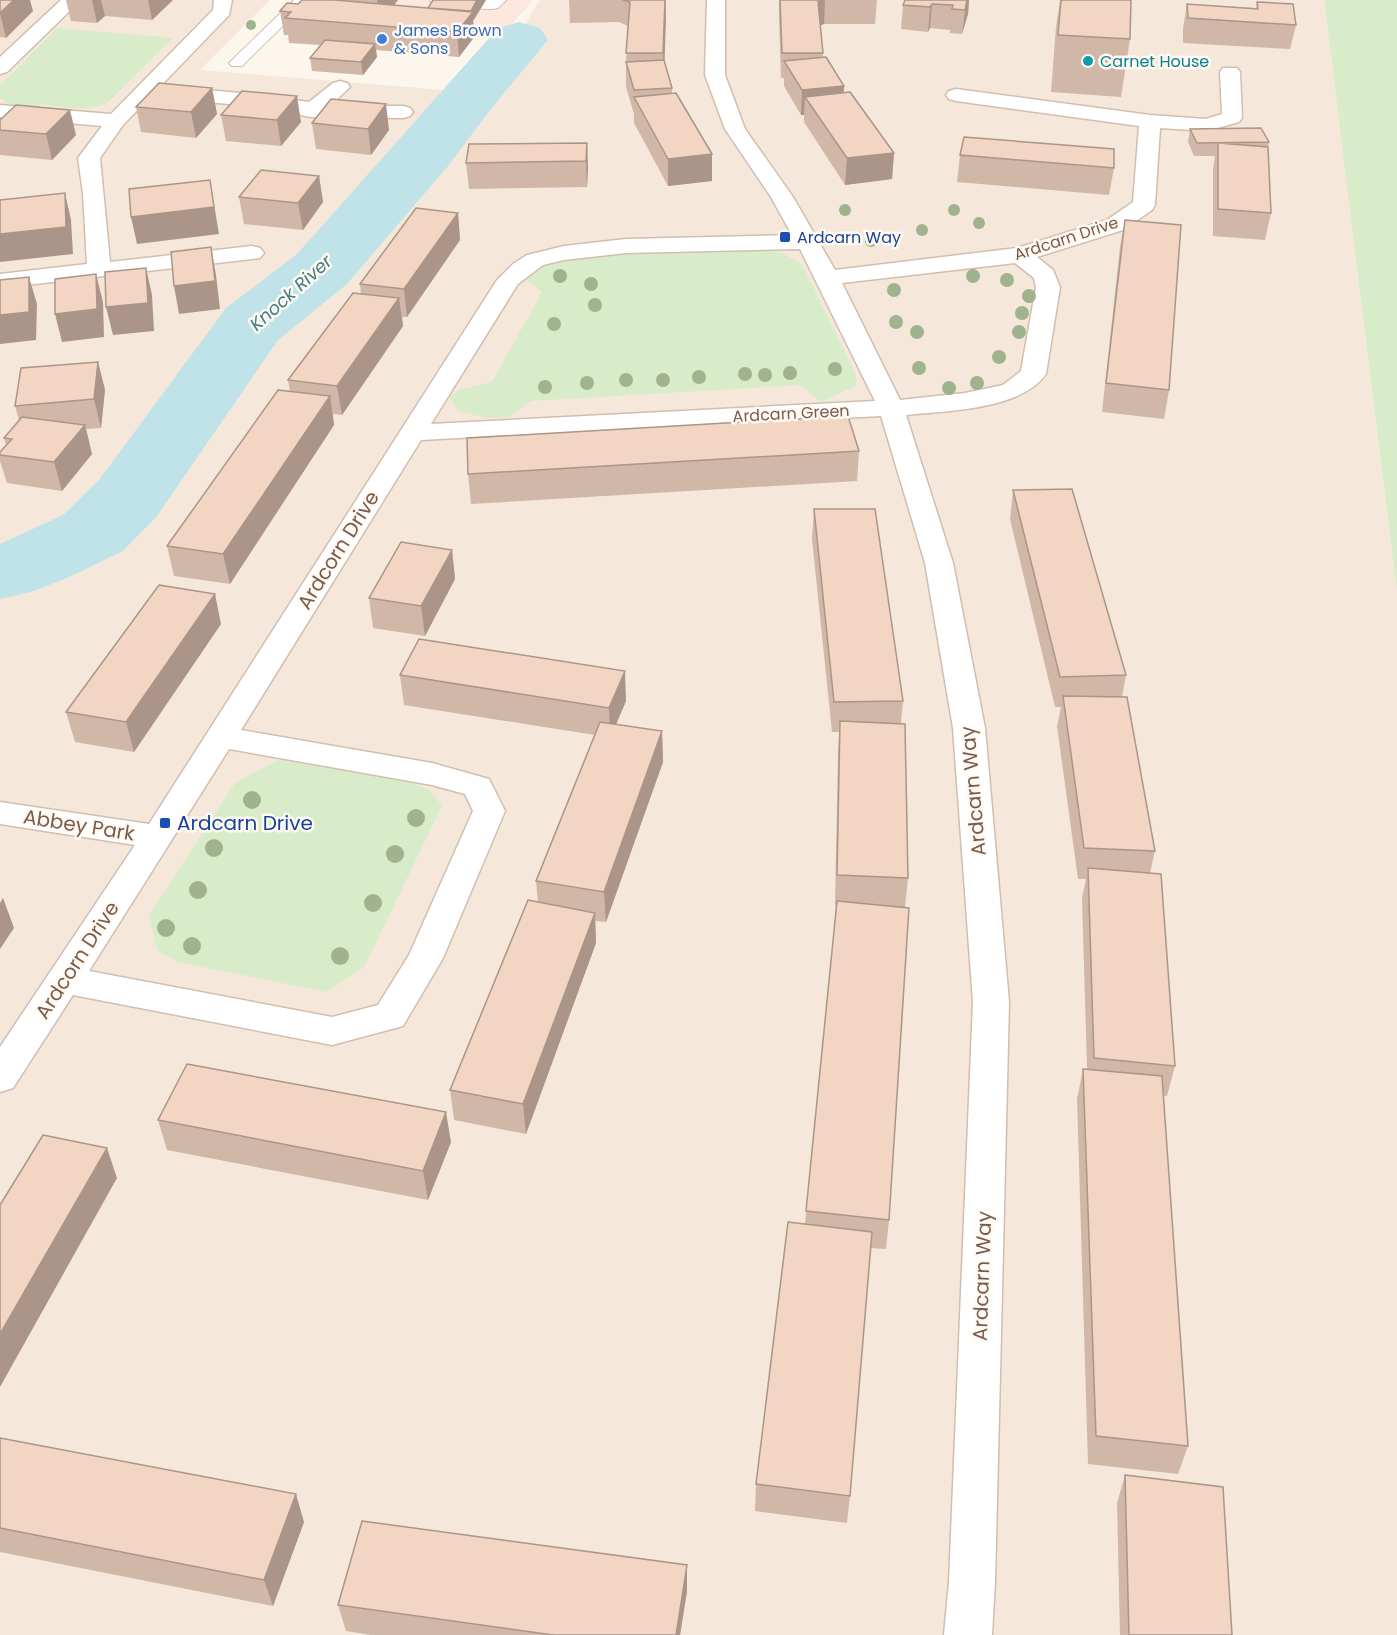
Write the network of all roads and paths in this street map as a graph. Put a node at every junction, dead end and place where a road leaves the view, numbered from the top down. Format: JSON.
{"nodes":[{"id":1,"x":72,"y":0,"type":"edge"},
{"id":2,"x":224,"y":0,"type":"edge"},
{"id":3,"x":302,"y":0,"type":"edge"},
{"id":4,"x":437,"y":0,"type":"edge"},
{"id":5,"x":499,"y":0,"type":"edge"},
{"id":6,"x":716,"y":0,"type":"edge"},
{"id":7,"x":237,"y":63,"type":"dead end"},
{"id":8,"x":0,"y":68,"type":"edge"},
{"id":9,"x":1230,"y":72,"type":"dead end"},
{"id":10,"x":340,"y":87,"type":"dead end"},
{"id":11,"x":147,"y":90,"type":"junction"},
{"id":12,"x":956,"y":94,"type":"dead end"},
{"id":13,"x":0,"y":111,"type":"edge"},
{"id":14,"x":311,"y":111,"type":"junction"},
{"id":15,"x":403,"y":112,"type":"dead end"},
{"id":16,"x":116,"y":121,"type":"junction"},
{"id":17,"x":1150,"y":121,"type":"junction"},
{"id":18,"x":807,"y":242,"type":"junction"},
{"id":19,"x":252,"y":253,"type":"dead end"},
{"id":20,"x":1020,"y":255,"type":"junction"},
{"id":21,"x":99,"y":270,"type":"junction"},
{"id":22,"x":828,"y":278,"type":"junction"},
{"id":23,"x":0,"y":281,"type":"edge"},
{"id":24,"x":891,"y":408,"type":"junction"},
{"id":25,"x":411,"y":433,"type":"junction"},
{"id":26,"x":220,"y":737,"type":"junction"},
{"id":27,"x":0,"y":813,"type":"edge"},
{"id":28,"x":158,"y":837,"type":"junction"},
{"id":29,"x":64,"y":980,"type":"junction"},
{"id":30,"x":0,"y":1077,"type":"edge"},
{"id":31,"x":968,"y":1635,"type":"edge"}],
"edges":[{"from":1,"to":8,"type":"street"},
{"from":2,"to":11,"type":"street"},
{"from":3,"to":7,"type":"lane"},
{"from":4,"to":5,"type":"lane"},
{"from":6,"to":18,"type":"street","name":"Ardcarn Way"},
{"from":9,"to":17,"type":"street"},
{"from":10,"to":14,"type":"street"},
{"from":11,"to":14,"type":"street"},
{"from":11,"to":16,"type":"street"},
{"from":12,"to":17,"type":"street"},
{"from":13,"to":16,"type":"street"},
{"from":14,"to":15,"type":"street"},
{"from":16,"to":21,"type":"street"},
{"from":17,"to":20,"type":"street","name":"Ardcarn Drive"},
{"from":18,"to":22,"type":"street","name":"Ardcarn Way"},
{"from":18,"to":25,"type":"street","name":"Ardcorn Drive"},
{"from":19,"to":21,"type":"street"},
{"from":20,"to":22,"type":"street","name":"Ardcarn Drive"},
{"from":20,"to":24,"type":"street","name":"Ardcarn Green"},
{"from":21,"to":23,"type":"street"},
{"from":22,"to":24,"type":"street","name":"Ardcarn Way"},
{"from":24,"to":25,"type":"street","name":"Ardcarn Green"},
{"from":24,"to":31,"type":"street","name":"Ardcarn Way"},
{"from":25,"to":26,"type":"street","name":"Ardcorn Drive"},
{"from":26,"to":28,"type":"street","name":"Ardcorn Drive"},
{"from":26,"to":29,"type":"street"},
{"from":27,"to":28,"type":"street","name":"Abbey Park"},
{"from":28,"to":29,"type":"street","name":"Ardcorn Drive"},
{"from":29,"to":30,"type":"street","name":"Ardcorn Drive"}]}
